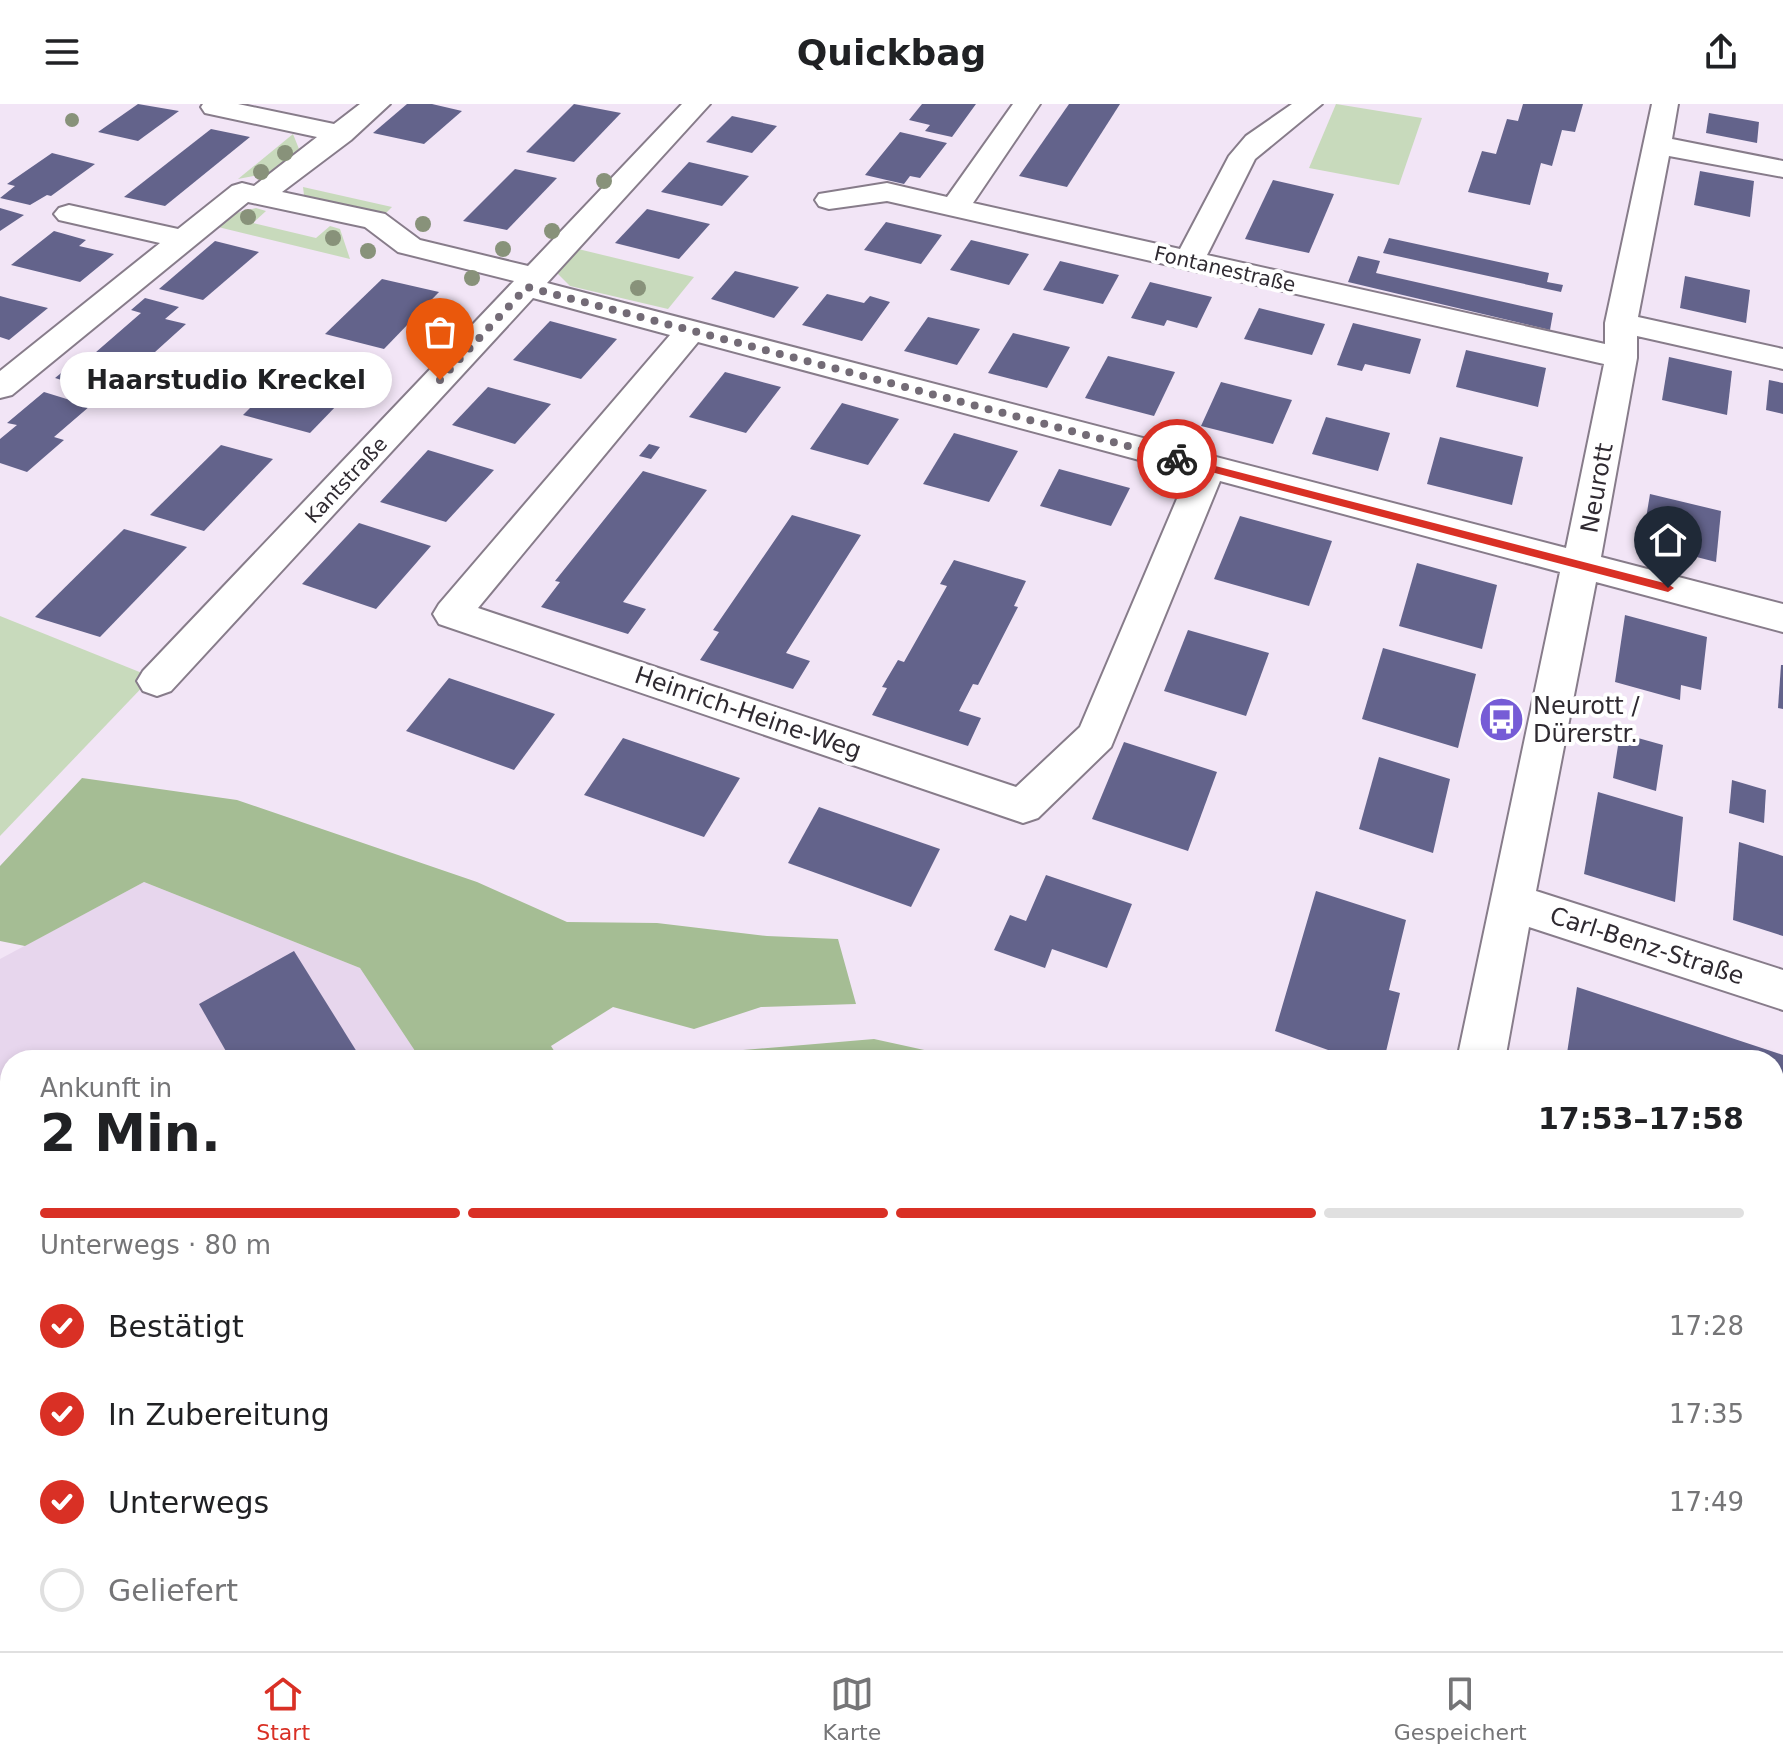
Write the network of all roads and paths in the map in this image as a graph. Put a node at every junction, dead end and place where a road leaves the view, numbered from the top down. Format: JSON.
{"nodes":[{"id":1,"x":377,"y":104,"type":"edge"},
{"id":2,"x":697,"y":104,"type":"edge"},
{"id":3,"x":1027,"y":104,"type":"edge"},
{"id":4,"x":1309,"y":104,"type":"edge"},
{"id":5,"x":1665,"y":104,"type":"edge"},
{"id":6,"x":214,"y":107,"type":"dead end"},
{"id":7,"x":341,"y":134,"type":"junction"},
{"id":8,"x":1657,"y":145,"type":"junction"},
{"id":9,"x":1783,"y":169,"type":"edge"},
{"id":10,"x":260,"y":195,"type":"junction"},
{"id":11,"x":829,"y":200,"type":"dead end"},
{"id":12,"x":955,"y":207,"type":"junction"},
{"id":13,"x":69,"y":214,"type":"dead end"},
{"id":14,"x":181,"y":239,"type":"junction"},
{"id":15,"x":1189,"y":260,"type":"junction"},
{"id":16,"x":531,"y":282,"type":"junction"},
{"id":17,"x":691,"y":330,"type":"junction"},
{"id":18,"x":1621,"y":341,"type":"junction"},
{"id":19,"x":1783,"y":359,"type":"edge"},
{"id":20,"x":0,"y":388,"type":"edge"},
{"id":21,"x":1208,"y":467,"type":"junction"},
{"id":22,"x":1582,"y":566,"type":"junction"},
{"id":23,"x":1783,"y":618,"type":"edge"},
{"id":24,"x":157,"y":681,"type":"dead end"},
{"id":25,"x":1511,"y":902,"type":"junction"},
{"id":26,"x":1783,"y":990,"type":"edge"},
{"id":27,"x":1483,"y":1050,"type":"edge"}],
"edges":[{"from":1,"to":7,"type":"street"},
{"from":2,"to":16,"type":"street","name":"Kantstraße"},
{"from":3,"to":12,"type":"street"},
{"from":4,"to":15,"type":"street"},
{"from":5,"to":8,"type":"street","name":"Neurott"},
{"from":6,"to":7,"type":"street"},
{"from":7,"to":10,"type":"street"},
{"from":8,"to":9,"type":"street"},
{"from":8,"to":18,"type":"street","name":"Neurott"},
{"from":10,"to":14,"type":"street"},
{"from":10,"to":16,"type":"street"},
{"from":11,"to":12,"type":"street","name":"Fontanestraße"},
{"from":12,"to":15,"type":"street","name":"Fontanestraße"},
{"from":13,"to":14,"type":"street"},
{"from":14,"to":20,"type":"street"},
{"from":15,"to":18,"type":"street","name":"Fontanestraße"},
{"from":16,"to":17,"type":"street"},
{"from":16,"to":24,"type":"street","name":"Kantstraße"},
{"from":17,"to":21,"type":"street"},
{"from":17,"to":21,"type":"street","name":"Heinrich-Heine-Weg"},
{"from":18,"to":19,"type":"street","name":"Fontanestraße"},
{"from":18,"to":22,"type":"street","name":"Neurott"},
{"from":21,"to":22,"type":"street"},
{"from":22,"to":23,"type":"street"},
{"from":22,"to":25,"type":"street","name":"Neurott"},
{"from":25,"to":26,"type":"street","name":"Carl-Benz-Straße"},
{"from":25,"to":27,"type":"street","name":"Neurott"}]}
